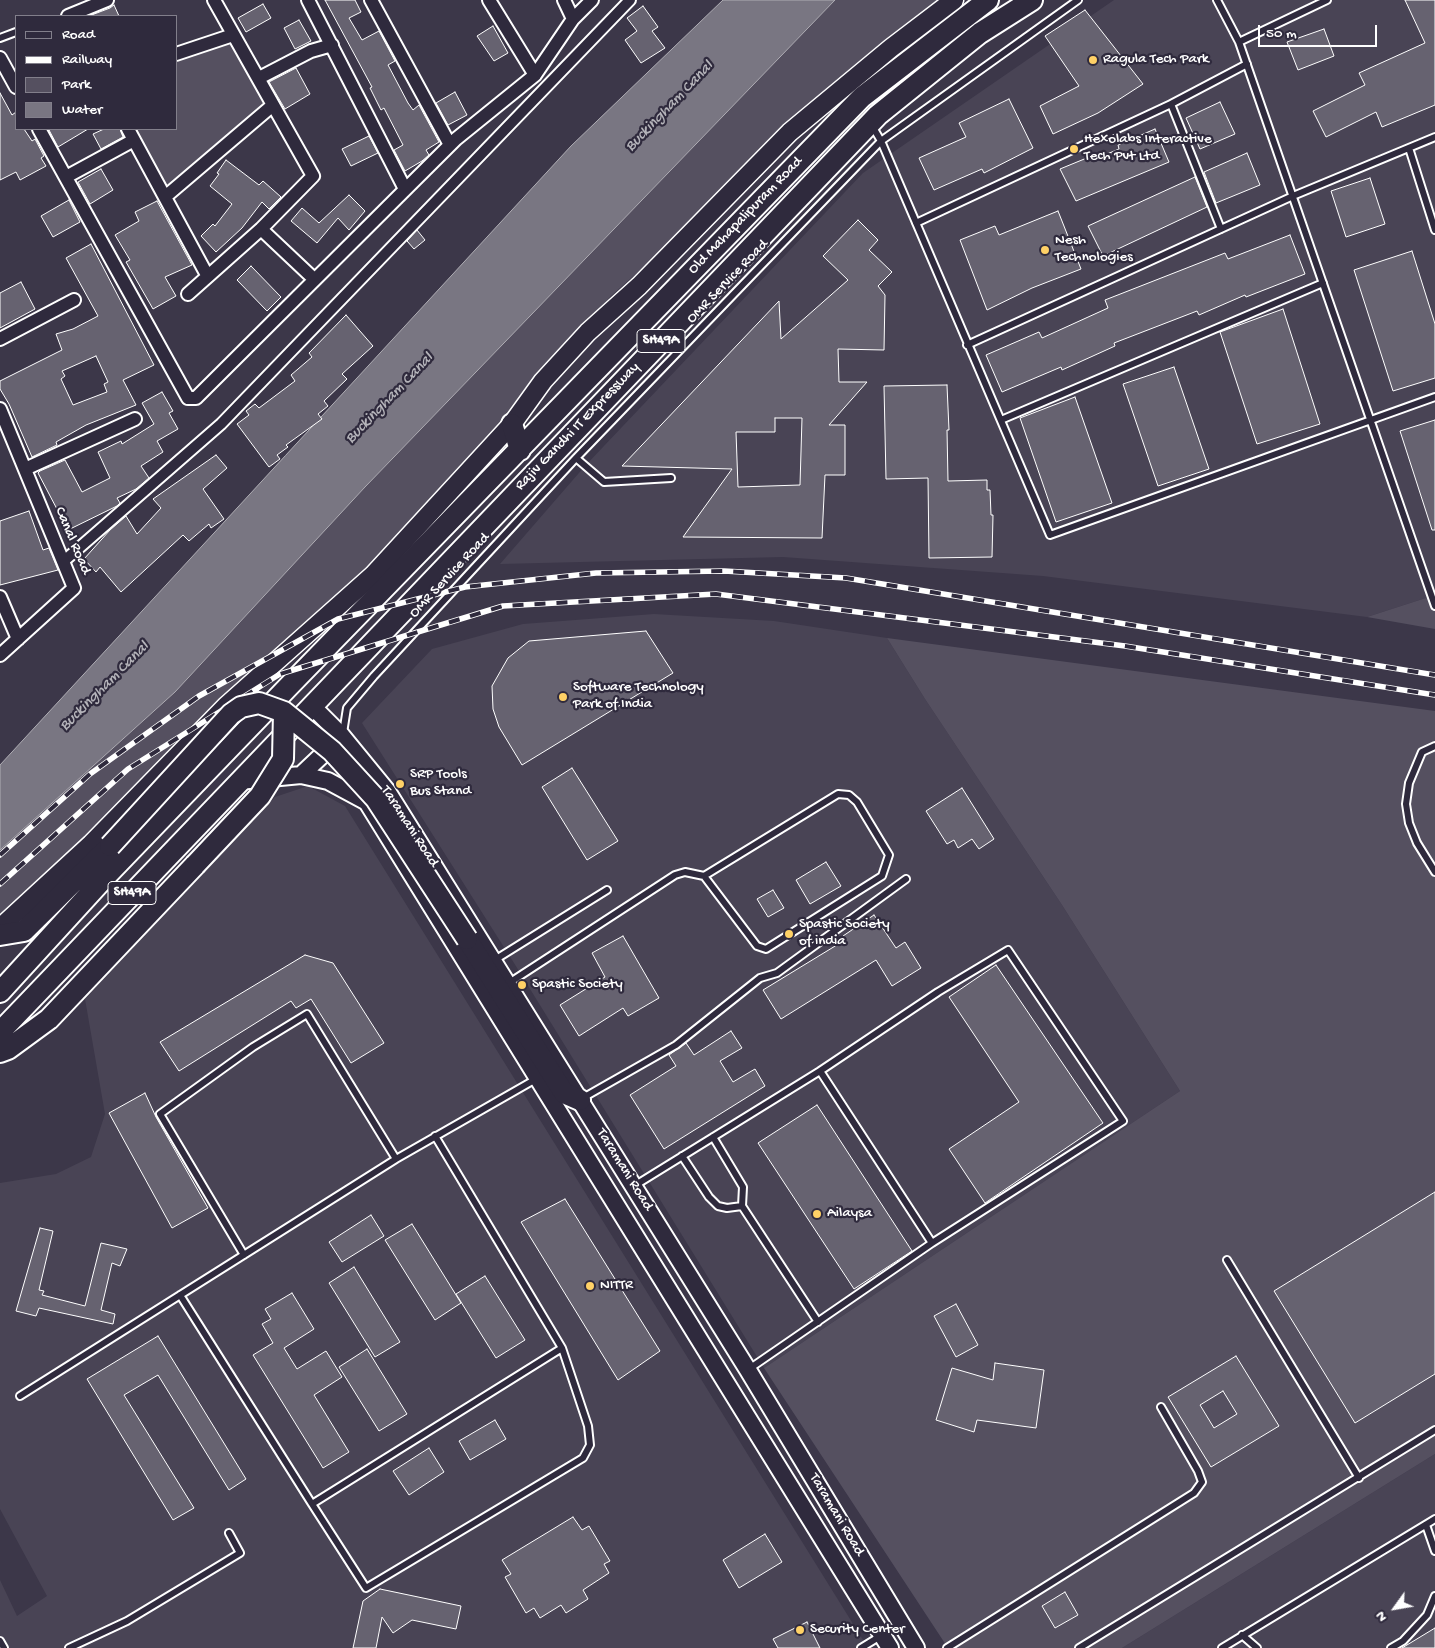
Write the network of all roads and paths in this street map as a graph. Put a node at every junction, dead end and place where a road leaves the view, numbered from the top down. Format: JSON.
{"nodes":[{"id":1,"x":107,"y":0,"type":"edge"},
{"id":2,"x":214,"y":0,"type":"edge"},
{"id":3,"x":308,"y":0,"type":"edge"},
{"id":4,"x":371,"y":0,"type":"edge"},
{"id":5,"x":490,"y":0,"type":"edge"},
{"id":6,"x":564,"y":0,"type":"edge"},
{"id":7,"x":592,"y":0,"type":"edge"},
{"id":8,"x":630,"y":0,"type":"edge"},
{"id":9,"x":954,"y":0,"type":"edge"},
{"id":10,"x":988,"y":0,"type":"edge"},
{"id":11,"x":1032,"y":0,"type":"edge"},
{"id":12,"x":1078,"y":0,"type":"edge"},
{"id":13,"x":1217,"y":0,"type":"edge"},
{"id":14,"x":1326,"y":0,"type":"edge"},
{"id":15,"x":972,"y":6,"type":"edge"},
{"id":16,"x":69,"y":15,"type":"edge"},
{"id":17,"x":573,"y":19,"type":"junction"},
{"id":18,"x":15,"y":32,"type":"edge"},
{"id":19,"x":233,"y":34,"type":"junction"},
{"id":20,"x":0,"y":38,"type":"edge"},
{"id":21,"x":1239,"y":42,"type":"junction"},
{"id":22,"x":332,"y":45,"type":"junction"},
{"id":23,"x":178,"y":53,"type":"edge"},
{"id":24,"x":0,"y":58,"type":"edge"},
{"id":25,"x":1247,"y":64,"type":"junction"},
{"id":26,"x":535,"y":75,"type":"junction"},
{"id":27,"x":259,"y":78,"type":"junction"},
{"id":28,"x":15,"y":85,"type":"edge"},
{"id":29,"x":1171,"y":104,"type":"junction"},
{"id":30,"x":273,"y":105,"type":"junction"},
{"id":31,"x":871,"y":123,"type":"junction"},
{"id":32,"x":40,"y":130,"type":"edge"},
{"id":33,"x":131,"y":134,"type":"edge"},
{"id":34,"x":1435,"y":137,"type":"edge"},
{"id":35,"x":881,"y":141,"type":"junction"},
{"id":36,"x":450,"y":145,"type":"junction"},
{"id":37,"x":1409,"y":148,"type":"junction"},
{"id":38,"x":66,"y":177,"type":"junction"},
{"id":39,"x":405,"y":189,"type":"junction"},
{"id":40,"x":1292,"y":196,"type":"junction"},
{"id":41,"x":165,"y":197,"type":"junction"},
{"id":42,"x":916,"y":222,"type":"junction"},
{"id":43,"x":261,"y":229,"type":"junction"},
{"id":44,"x":1221,"y":229,"type":"junction"},
{"id":45,"x":1435,"y":230,"type":"edge"},
{"id":46,"x":207,"y":275,"type":"junction"},
{"id":47,"x":314,"y":278,"type":"junction"},
{"id":48,"x":1323,"y":283,"type":"junction"},
{"id":49,"x":188,"y":294,"type":"dead end"},
{"id":50,"x":74,"y":300,"type":"dead end"},
{"id":51,"x":0,"y":338,"type":"edge"},
{"id":52,"x":968,"y":345,"type":"junction"},
{"id":53,"x":587,"y":379,"type":"junction"},
{"id":54,"x":607,"y":397,"type":"junction"},
{"id":55,"x":1435,"y":397,"type":"edge"},
{"id":56,"x":0,"y":409,"type":"edge"},
{"id":57,"x":551,"y":417,"type":"junction"},
{"id":58,"x":1370,"y":418,"type":"junction"},
{"id":59,"x":135,"y":419,"type":"dead end"},
{"id":60,"x":1001,"y":420,"type":"junction"},
{"id":61,"x":512,"y":424,"type":"junction"},
{"id":62,"x":569,"y":436,"type":"junction"},
{"id":63,"x":520,"y":450,"type":"junction"},
{"id":64,"x":576,"y":458,"type":"junction"},
{"id":65,"x":25,"y":469,"type":"junction"},
{"id":66,"x":671,"y":478,"type":"dead end"},
{"id":67,"x":64,"y":561,"type":"junction"},
{"id":68,"x":0,"y":597,"type":"edge"},
{"id":69,"x":1435,"y":606,"type":"edge"},
{"id":70,"x":18,"y":639,"type":"junction"},
{"id":71,"x":0,"y":655,"type":"edge"},
{"id":72,"x":312,"y":706,"type":"junction"},
{"id":73,"x":284,"y":712,"type":"junction"},
{"id":74,"x":342,"y":736,"type":"junction"},
{"id":75,"x":1435,"y":746,"type":"edge"},
{"id":76,"x":301,"y":775,"type":"junction"},
{"id":77,"x":239,"y":781,"type":"junction"},
{"id":78,"x":1435,"y":872,"type":"edge"},
{"id":79,"x":704,"y":876,"type":"junction"},
{"id":80,"x":906,"y":879,"type":"dead end"},
{"id":81,"x":607,"y":890,"type":"dead end"},
{"id":82,"x":0,"y":928,"type":"edge"},
{"id":83,"x":24,"y":931,"type":"junction"},
{"id":84,"x":0,"y":935,"type":"edge"},
{"id":85,"x":493,"y":961,"type":"junction"},
{"id":86,"x":24,"y":967,"type":"junction"},
{"id":87,"x":508,"y":984,"type":"junction"},
{"id":88,"x":2,"y":985,"type":"edge"},
{"id":89,"x":26,"y":1006,"type":"junction"},
{"id":90,"x":1,"y":1037,"type":"edge"},
{"id":91,"x":820,"y":1071,"type":"junction"},
{"id":92,"x":538,"y":1078,"type":"junction"},
{"id":93,"x":580,"y":1100,"type":"junction"},
{"id":94,"x":435,"y":1136,"type":"junction"},
{"id":95,"x":713,"y":1137,"type":"junction"},
{"id":96,"x":682,"y":1156,"type":"junction"},
{"id":97,"x":396,"y":1159,"type":"junction"},
{"id":98,"x":634,"y":1186,"type":"junction"},
{"id":99,"x":742,"y":1206,"type":"junction"},
{"id":100,"x":932,"y":1244,"type":"junction"},
{"id":101,"x":244,"y":1255,"type":"junction"},
{"id":102,"x":1227,"y":1260,"type":"dead end"},
{"id":103,"x":180,"y":1295,"type":"junction"},
{"id":104,"x":818,"y":1322,"type":"junction"},
{"id":105,"x":562,"y":1348,"type":"junction"},
{"id":106,"x":748,"y":1370,"type":"junction"},
{"id":107,"x":20,"y":1396,"type":"dead end"},
{"id":108,"x":1161,"y":1407,"type":"dead end"},
{"id":109,"x":1435,"y":1430,"type":"edge"},
{"id":110,"x":1359,"y":1478,"type":"junction"},
{"id":111,"x":312,"y":1504,"type":"junction"},
{"id":112,"x":1435,"y":1519,"type":"edge"},
{"id":113,"x":1426,"y":1525,"type":"junction"},
{"id":114,"x":229,"y":1533,"type":"dead end"},
{"id":115,"x":1435,"y":1551,"type":"edge"},
{"id":116,"x":1435,"y":1596,"type":"edge"},
{"id":117,"x":901,"y":1623,"type":"junction"},
{"id":118,"x":1242,"y":1635,"type":"junction"},
{"id":119,"x":0,"y":1641,"type":"edge"},
{"id":120,"x":886,"y":1642,"type":"edge"},
{"id":121,"x":4,"y":1648,"type":"edge"},
{"id":122,"x":69,"y":1648,"type":"edge"},
{"id":123,"x":861,"y":1648,"type":"edge"},
{"id":124,"x":916,"y":1648,"type":"edge"},
{"id":125,"x":947,"y":1648,"type":"edge"},
{"id":126,"x":1078,"y":1648,"type":"edge"},
{"id":127,"x":1222,"y":1648,"type":"edge"},
{"id":128,"x":1250,"y":1648,"type":"edge"},
{"id":129,"x":1257,"y":1648,"type":"edge"},
{"id":130,"x":1391,"y":1648,"type":"edge"}],
"edges":[{"from":1,"to":16,"type":"street"},
{"from":2,"to":19,"type":"street"},
{"from":3,"to":22,"type":"street"},
{"from":4,"to":36,"type":"street"},
{"from":5,"to":26,"type":"street"},
{"from":6,"to":17,"type":"street"},
{"from":7,"to":17,"type":"street"},
{"from":8,"to":67,"type":"street"},
{"from":9,"to":61,"type":"main road"},
{"from":10,"to":15,"type":"main road","name":"Old Mahapalipuram Road","number":"SH49A"},
{"from":11,"to":31,"type":"main road","name":"Rajiv Gandhi IT Expressway","number":"SH49A"},
{"from":12,"to":35,"type":"lane","name":"OMR Service Road"},
{"from":13,"to":21,"type":"lane"},
{"from":14,"to":21,"type":"lane"},
{"from":15,"to":53,"type":"main road","name":"Old Mahapalipuram Road","number":"SH49A"},
{"from":17,"to":26,"type":"street"},
{"from":18,"to":20,"type":"lane"},
{"from":19,"to":23,"type":"street"},
{"from":19,"to":27,"type":"street"},
{"from":21,"to":25,"type":"lane"},
{"from":22,"to":27,"type":"street"},
{"from":22,"to":39,"type":"street"},
{"from":24,"to":28,"type":"street"},
{"from":25,"to":29,"type":"lane"},
{"from":25,"to":40,"type":"lane"},
{"from":26,"to":36,"type":"street"},
{"from":27,"to":30,"type":"street"},
{"from":29,"to":42,"type":"lane"},
{"from":29,"to":44,"type":"lane"},
{"from":30,"to":41,"type":"street"},
{"from":30,"to":43,"type":"street"},
{"from":31,"to":35,"type":"lane"},
{"from":31,"to":54,"type":"main road","name":"Rajiv Gandhi IT Expressway","number":"SH49A"},
{"from":32,"to":38,"type":"street"},
{"from":33,"to":38,"type":"street"},
{"from":33,"to":41,"type":"street"},
{"from":34,"to":37,"type":"lane"},
{"from":35,"to":42,"type":"lane"},
{"from":35,"to":64,"type":"lane","name":"OMR Service Road"},
{"from":36,"to":39,"type":"street"},
{"from":37,"to":40,"type":"lane"},
{"from":37,"to":45,"type":"lane"},
{"from":38,"to":47,"type":"street"},
{"from":39,"to":47,"type":"street"},
{"from":40,"to":44,"type":"lane"},
{"from":40,"to":48,"type":"lane"},
{"from":41,"to":46,"type":"street"},
{"from":42,"to":52,"type":"lane"},
{"from":43,"to":46,"type":"street"},
{"from":43,"to":47,"type":"street"},
{"from":44,"to":52,"type":"lane"},
{"from":46,"to":49,"type":"street"},
{"from":48,"to":58,"type":"lane"},
{"from":48,"to":60,"type":"lane"},
{"from":50,"to":51,"type":"street"},
{"from":52,"to":60,"type":"lane"},
{"from":53,"to":54,"type":"main road"},
{"from":53,"to":57,"type":"main road","name":"Old Mahapalipuram Road","number":"SH49A"},
{"from":54,"to":62,"type":"main road","name":"Rajiv Gandhi IT Expressway","number":"SH49A"},
{"from":55,"to":58,"type":"lane"},
{"from":56,"to":65,"type":"street","name":"Canal Road"},
{"from":57,"to":62,"type":"main road"},
{"from":57,"to":63,"type":"main road","name":"Old Mahapalipuram Road","number":"SH49A"},
{"from":58,"to":60,"type":"lane"},
{"from":58,"to":69,"type":"lane"},
{"from":59,"to":65,"type":"street"},
{"from":61,"to":63,"type":"main road"},
{"from":61,"to":82,"type":"main road"},
{"from":62,"to":72,"type":"main road","name":"Rajiv Gandhi IT Expressway","number":"SH49A"},
{"from":63,"to":86,"type":"main road","name":"Old Mahapalipuram Road","number":"SH49A"},
{"from":64,"to":66,"type":"lane"},
{"from":64,"to":74,"type":"lane","name":"OMR Service Road"},
{"from":65,"to":67,"type":"street","name":"Canal Road"},
{"from":67,"to":70,"type":"street","name":"Canal Road"},
{"from":68,"to":70,"type":"street"},
{"from":70,"to":71,"type":"street","name":"Canal Road"},
{"from":72,"to":74,"type":"street","name":"Taramani Road"},
{"from":72,"to":77,"type":"main road","name":"Rajiv Gandhi IT Expressway"},
{"from":73,"to":83,"type":"main road","bridge":true},
{"from":73,"to":90,"type":"main road","bridge":true},
{"from":73,"to":93,"type":"main road","bridge":true},
{"from":74,"to":76,"type":"street"},
{"from":74,"to":85,"type":"street","name":"Taramani Road"},
{"from":75,"to":78,"type":"lane"},
{"from":76,"to":77,"type":"street"},
{"from":76,"to":92,"type":"street","name":"Taramani Road"},
{"from":77,"to":89,"type":"main road","number":"SH49A"},
{"from":79,"to":79,"type":"lane"},
{"from":79,"to":87,"type":"lane"},
{"from":80,"to":93,"type":"lane"},
{"from":81,"to":85,"type":"lane"},
{"from":83,"to":84,"type":"main road"},
{"from":83,"to":86,"type":"main road"},
{"from":85,"to":87,"type":"street","name":"Taramani Road"},
{"from":86,"to":88,"type":"main road","number":"SH49A"},
{"from":87,"to":93,"type":"street","name":"Taramani Road"},
{"from":88,"to":89,"type":"main road"},
{"from":89,"to":90,"type":"main road"},
{"from":91,"to":95,"type":"lane"},
{"from":91,"to":100,"type":"lane"},
{"from":91,"to":100,"type":"lane"},
{"from":92,"to":94,"type":"lane"},
{"from":92,"to":120,"type":"street","name":"Taramani Road"},
{"from":93,"to":98,"type":"street","name":"Taramani Road"},
{"from":94,"to":97,"type":"lane"},
{"from":94,"to":105,"type":"lane"},
{"from":95,"to":96,"type":"lane"},
{"from":95,"to":99,"type":"lane"},
{"from":96,"to":98,"type":"lane"},
{"from":96,"to":99,"type":"lane"},
{"from":97,"to":101,"type":"lane"},
{"from":97,"to":101,"type":"lane"},
{"from":98,"to":106,"type":"street","name":"Taramani Road"},
{"from":99,"to":104,"type":"lane"},
{"from":100,"to":104,"type":"lane"},
{"from":101,"to":103,"type":"lane"},
{"from":102,"to":110,"type":"lane"},
{"from":103,"to":107,"type":"lane"},
{"from":103,"to":111,"type":"lane"},
{"from":104,"to":106,"type":"lane"},
{"from":105,"to":111,"type":"lane"},
{"from":105,"to":111,"type":"lane"},
{"from":106,"to":117,"type":"street","name":"Taramani Road"},
{"from":108,"to":125,"type":"lane"},
{"from":109,"to":110,"type":"lane"},
{"from":110,"to":126,"type":"lane"},
{"from":112,"to":113,"type":"lane"},
{"from":113,"to":115,"type":"lane"},
{"from":113,"to":118,"type":"lane"},
{"from":114,"to":122,"type":"lane"},
{"from":116,"to":130,"type":"lane"},
{"from":117,"to":120,"type":"lane"},
{"from":117,"to":124,"type":"street","name":"Taramani Road"},
{"from":118,"to":127,"type":"lane"},
{"from":118,"to":128,"type":"lane"},
{"from":118,"to":129,"type":"lane"},
{"from":119,"to":121,"type":"lane"},
{"from":120,"to":123,"type":"lane"}]}
